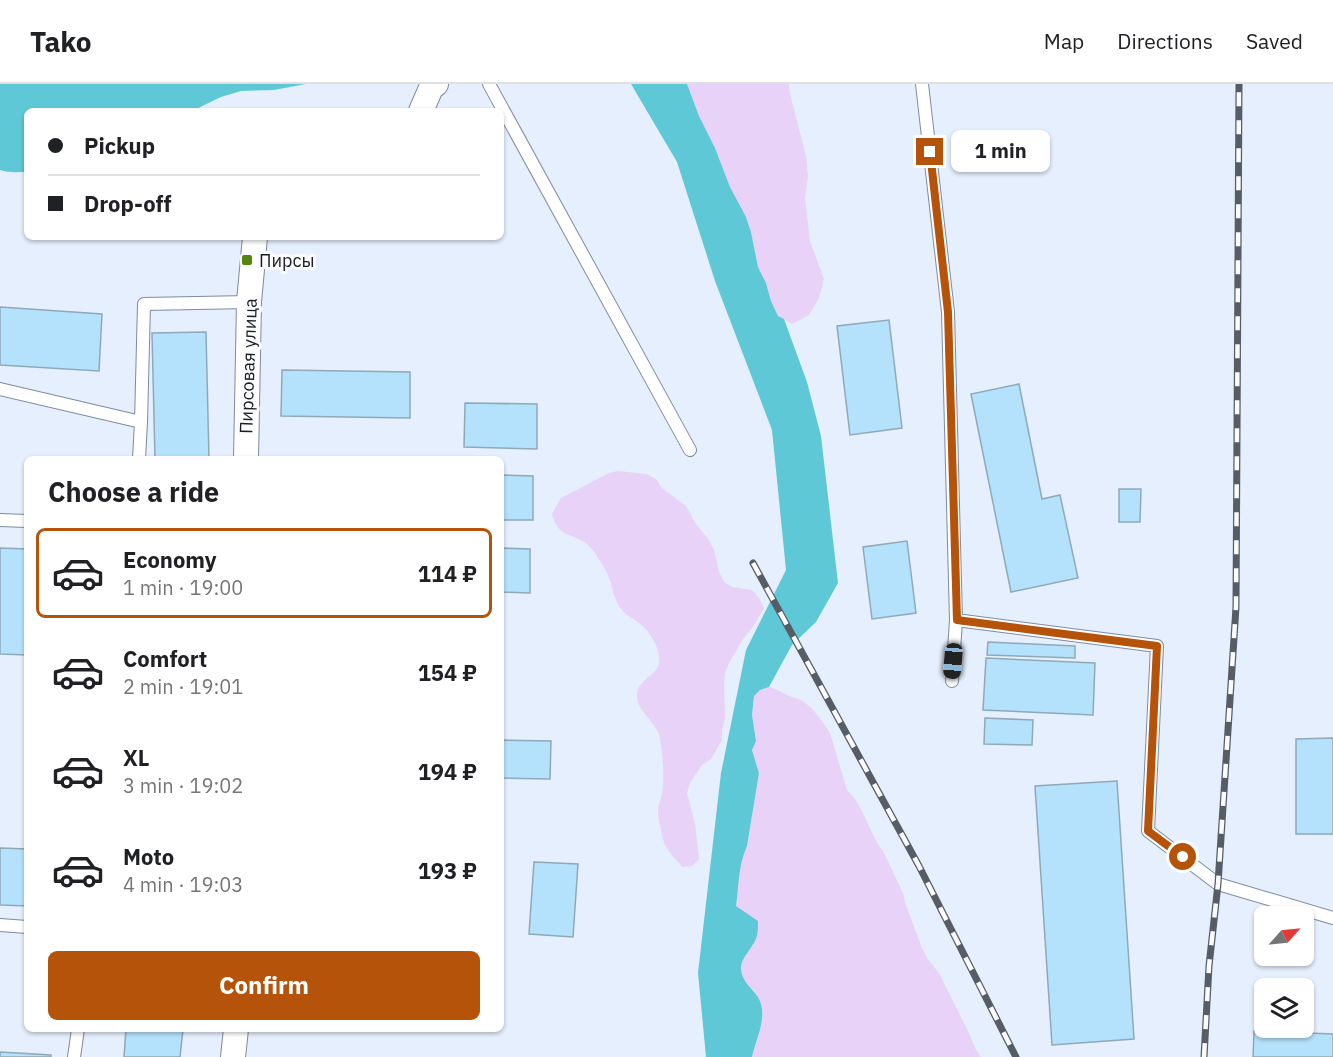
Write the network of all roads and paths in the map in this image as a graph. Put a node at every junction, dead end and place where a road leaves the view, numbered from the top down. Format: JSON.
{"nodes":[{"id":1,"x":436,"y":84,"type":"edge"},
{"id":2,"x":489,"y":84,"type":"edge"},
{"id":3,"x":922,"y":84,"type":"edge"},
{"id":4,"x":422,"y":108,"type":"edge"},
{"id":5,"x":502,"y":108,"type":"edge"},
{"id":6,"x":504,"y":111,"type":"edge"},
{"id":7,"x":255,"y":240,"type":"edge"},
{"id":8,"x":249,"y":302,"type":"junction"},
{"id":9,"x":0,"y":389,"type":"edge"},
{"id":10,"x":141,"y":422,"type":"junction"},
{"id":11,"x":690,"y":450,"type":"dead end"},
{"id":12,"x":139,"y":456,"type":"edge"},
{"id":13,"x":246,"y":456,"type":"edge"},
{"id":14,"x":0,"y":520,"type":"edge"},
{"id":15,"x":24,"y":521,"type":"edge"},
{"id":16,"x":957,"y":620,"type":"junction"},
{"id":17,"x":952,"y":681,"type":"dead end"},
{"id":18,"x":1333,"y":918,"type":"edge"},
{"id":19,"x":0,"y":925,"type":"edge"},
{"id":20,"x":24,"y":927,"type":"edge"},
{"id":21,"x":78,"y":1032,"type":"edge"},
{"id":22,"x":236,"y":1032,"type":"edge"},
{"id":23,"x":74,"y":1057,"type":"edge"},
{"id":24,"x":233,"y":1057,"type":"edge"}],
"edges":[{"from":1,"to":4,"type":"street"},
{"from":2,"to":5,"type":"lane"},
{"from":3,"to":16,"type":"lane"},
{"from":6,"to":11,"type":"lane"},
{"from":7,"to":8,"type":"street","name":"Пирсовая улица"},
{"from":8,"to":10,"type":"lane"},
{"from":8,"to":13,"type":"street","name":"Пирсовая улица"},
{"from":9,"to":10,"type":"lane"},
{"from":10,"to":12,"type":"lane"},
{"from":14,"to":15,"type":"lane"},
{"from":16,"to":17,"type":"lane"},
{"from":16,"to":18,"type":"lane"},
{"from":19,"to":20,"type":"lane"},
{"from":21,"to":23,"type":"lane"},
{"from":22,"to":24,"type":"street"}]}
